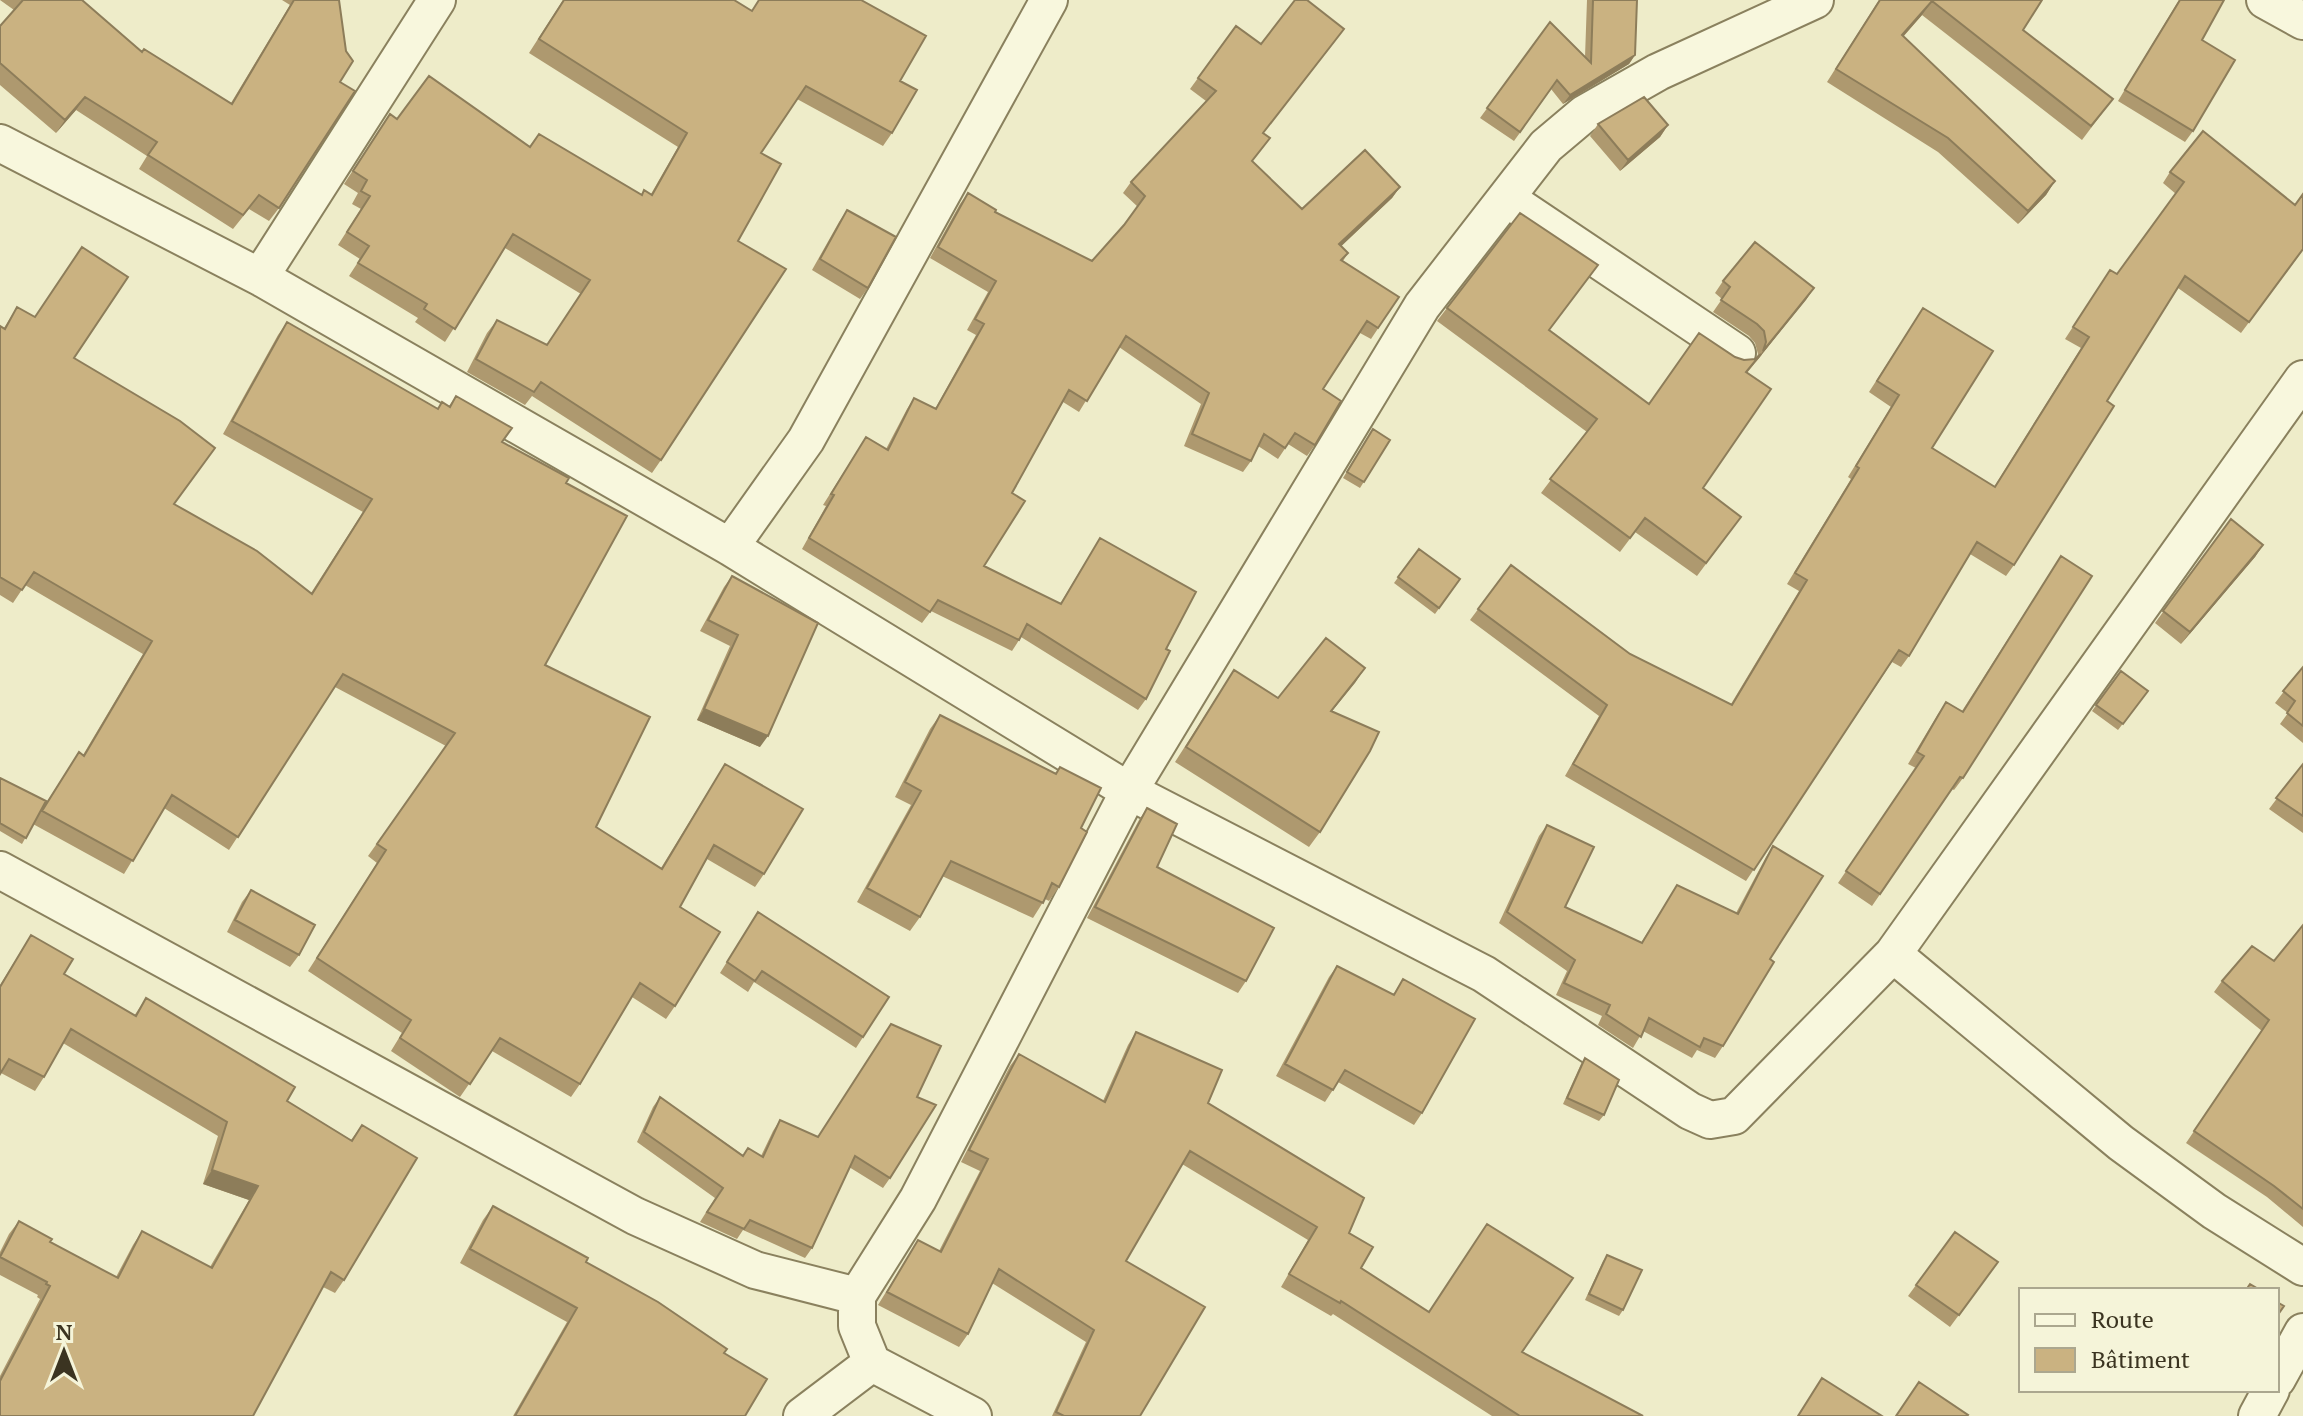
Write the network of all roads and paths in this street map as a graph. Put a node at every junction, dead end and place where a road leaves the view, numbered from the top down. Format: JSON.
{"nodes":[{"id":1,"x":437,"y":0,"type":"edge"},
{"id":2,"x":1049,"y":0,"type":"edge"},
{"id":3,"x":1815,"y":0,"type":"edge"},
{"id":4,"x":2265,"y":0,"type":"edge"},
{"id":5,"x":2303,"y":21,"type":"edge"},
{"id":6,"x":0,"y":143,"type":"edge"},
{"id":7,"x":1506,"y":198,"type":"junction"},
{"id":8,"x":260,"y":277,"type":"junction"},
{"id":9,"x":1737,"y":353,"type":"dead end"},
{"id":10,"x":2303,"y":379,"type":"edge"},
{"id":11,"x":730,"y":547,"type":"junction"},
{"id":12,"x":1129,"y":791,"type":"junction"},
{"id":13,"x":0,"y":870,"type":"edge"},
{"id":14,"x":1893,"y":954,"type":"junction"},
{"id":15,"x":2303,"y":1267,"type":"edge"},
{"id":16,"x":857,"y":1296,"type":"junction"},
{"id":17,"x":2303,"y":1332,"type":"edge"},
{"id":18,"x":872,"y":1363,"type":"junction"},
{"id":19,"x":2279,"y":1375,"type":"edge"},
{"id":20,"x":2270,"y":1392,"type":"edge"},
{"id":21,"x":802,"y":1416,"type":"edge"},
{"id":22,"x":973,"y":1416,"type":"edge"},
{"id":23,"x":2257,"y":1416,"type":"edge"}],
"edges":[{"from":1,"to":8,"type":"street"},
{"from":2,"to":11,"type":"street"},
{"from":3,"to":7,"type":"street"},
{"from":4,"to":5,"type":"street"},
{"from":6,"to":8,"type":"street"},
{"from":7,"to":9,"type":"street"},
{"from":7,"to":12,"type":"street"},
{"from":8,"to":11,"type":"street"},
{"from":10,"to":14,"type":"street"},
{"from":11,"to":12,"type":"street"},
{"from":12,"to":14,"type":"street"},
{"from":12,"to":16,"type":"street"},
{"from":13,"to":16,"type":"street"},
{"from":14,"to":15,"type":"street"},
{"from":16,"to":18,"type":"street"},
{"from":17,"to":19,"type":"street"},
{"from":18,"to":21,"type":"street"},
{"from":18,"to":22,"type":"street"},
{"from":20,"to":23,"type":"street"}]}
